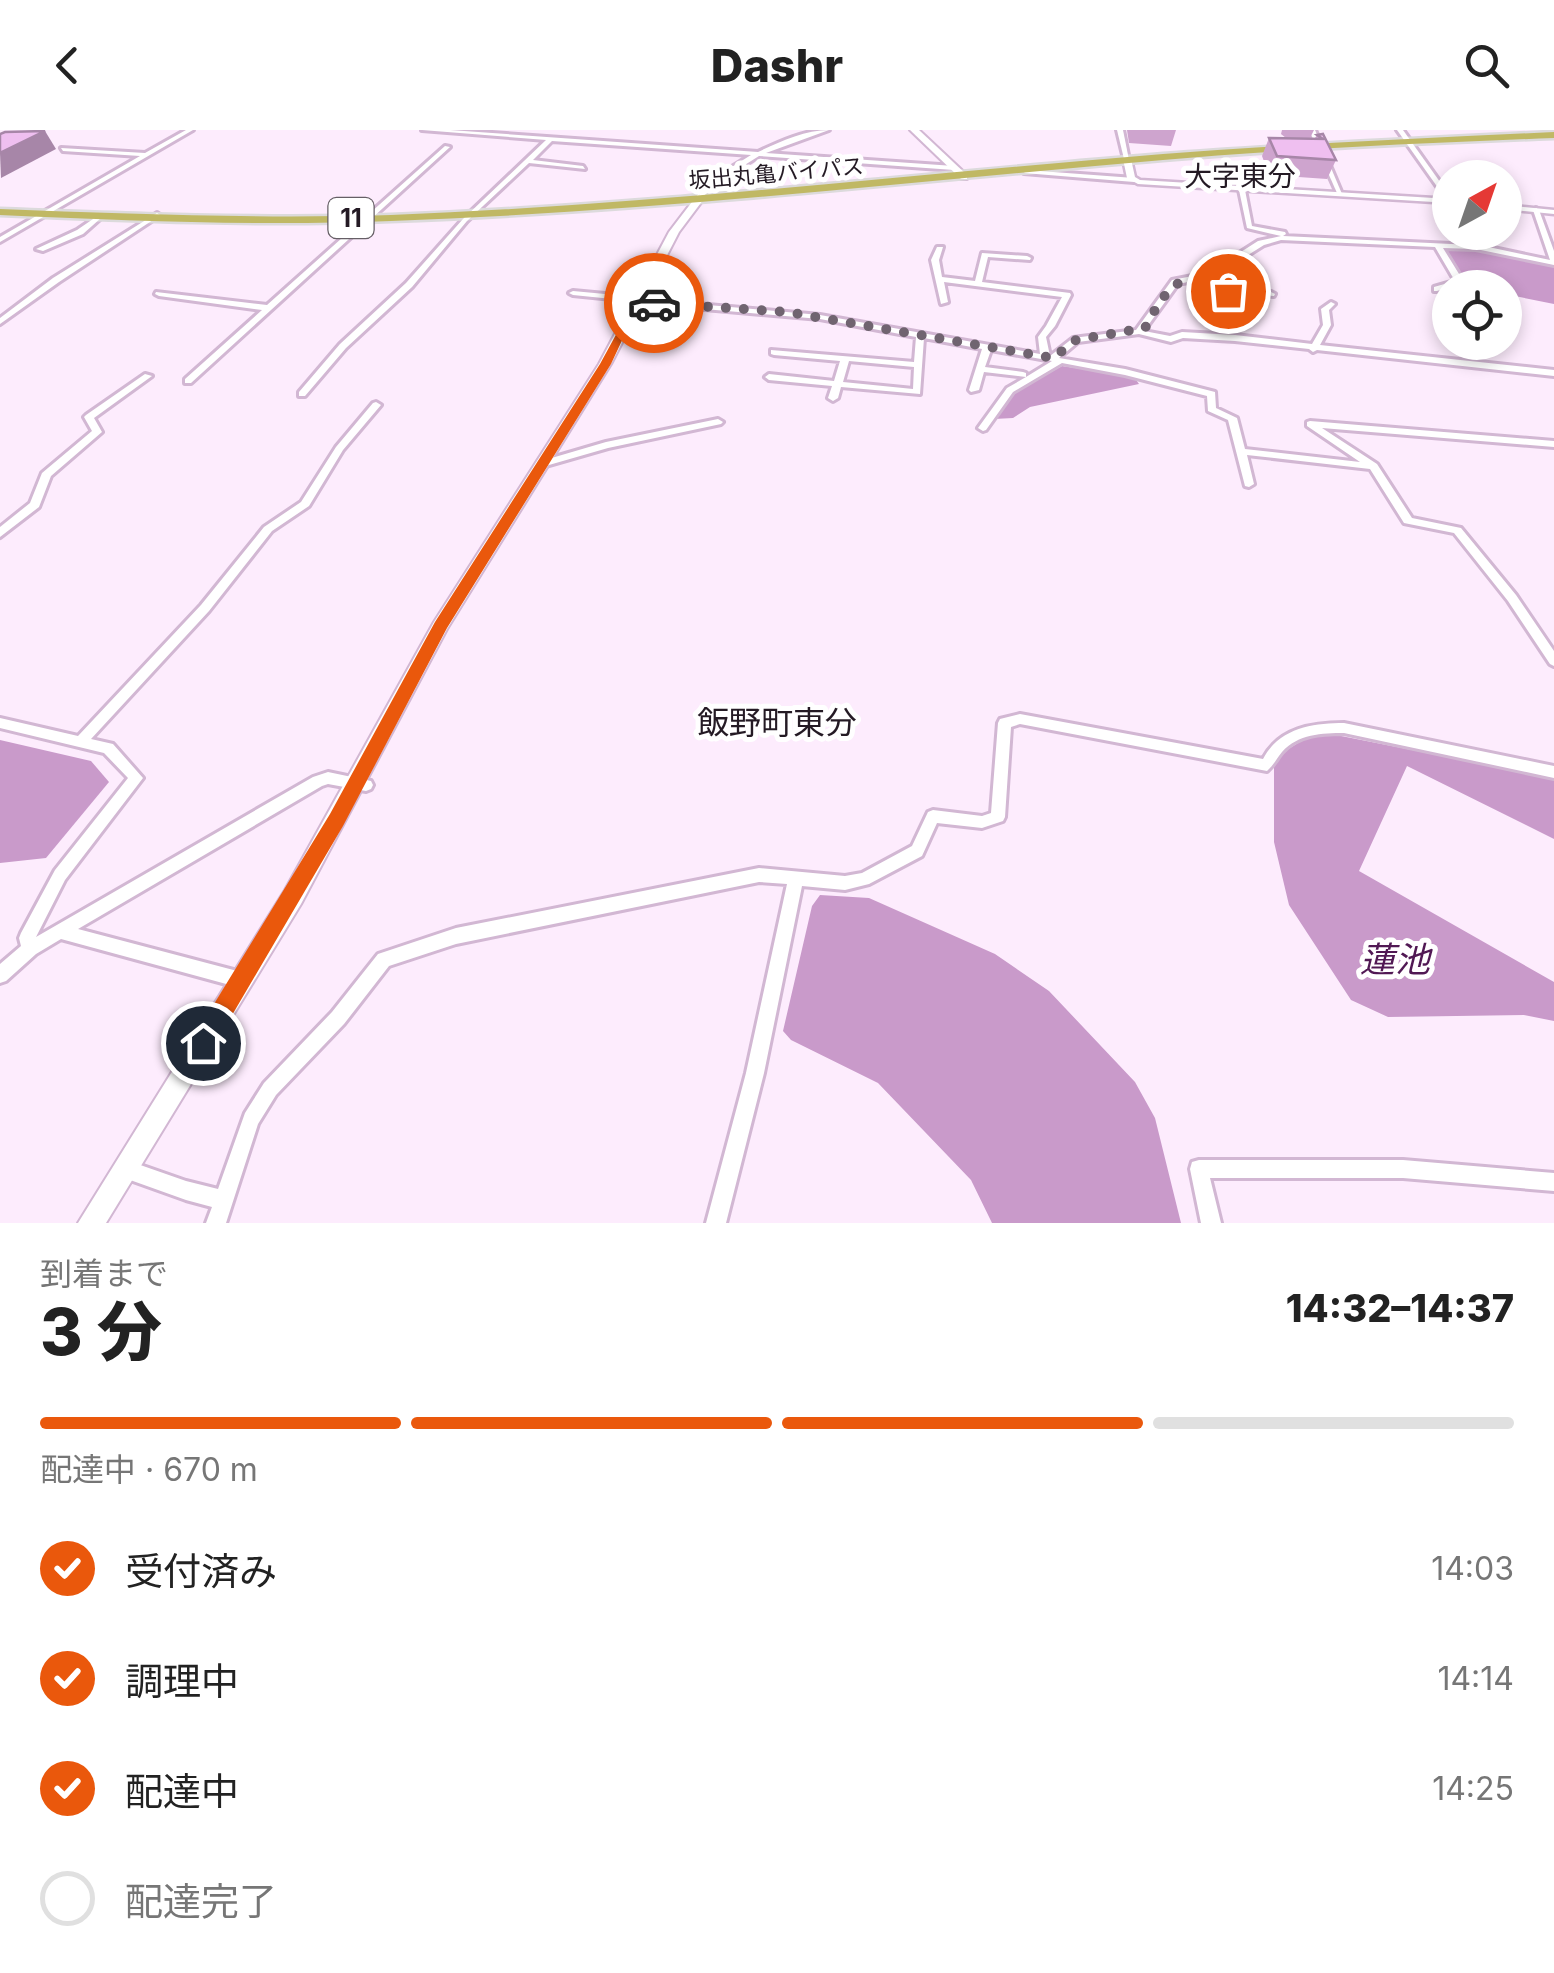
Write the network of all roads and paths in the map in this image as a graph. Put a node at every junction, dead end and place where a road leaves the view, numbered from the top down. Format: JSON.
{"nodes":[{"id":1,"x":190,"y":130,"type":"edge"},
{"id":2,"x":425,"y":130,"type":"edge"},
{"id":3,"x":826,"y":130,"type":"edge"},
{"id":4,"x":914,"y":130,"type":"edge"},
{"id":5,"x":1120,"y":130,"type":"edge"},
{"id":6,"x":1312,"y":130,"type":"edge"},
{"id":7,"x":594,"y":133,"type":"dead end"},
{"id":8,"x":805,"y":133,"type":"edge"},
{"id":9,"x":1554,"y":133,"type":"edge"},
{"id":10,"x":614,"y":136,"type":"dead end"},
{"id":11,"x":1405,"y":136,"type":"edge"},
{"id":12,"x":551,"y":139,"type":"junction"},
{"id":13,"x":54,"y":142,"type":"dead end"},
{"id":14,"x":586,"y":142,"type":"junction"},
{"id":15,"x":112,"y":144,"type":"dead end"},
{"id":16,"x":1319,"y":145,"type":"junction"},
{"id":17,"x":637,"y":146,"type":"junction"},
{"id":18,"x":446,"y":147,"type":"dead end"},
{"id":19,"x":63,"y":149,"type":"junction"},
{"id":20,"x":96,"y":152,"type":"junction"},
{"id":21,"x":54,"y":153,"type":"dead end"},
{"id":22,"x":145,"y":155,"type":"junction"},
{"id":23,"x":754,"y":156,"type":"junction"},
{"id":24,"x":528,"y":161,"type":"junction"},
{"id":25,"x":1128,"y":161,"type":"junction"},
{"id":26,"x":583,"y":168,"type":"dead end"},
{"id":27,"x":1026,"y":172,"type":"junction"},
{"id":28,"x":959,"y":173,"type":"junction"},
{"id":29,"x":1432,"y":175,"type":"edge"},
{"id":30,"x":1134,"y":180,"type":"junction"},
{"id":31,"x":1242,"y":190,"type":"junction"},
{"id":32,"x":1340,"y":194,"type":"junction"},
{"id":33,"x":698,"y":198,"type":"junction"},
{"id":34,"x":1432,"y":200,"type":"edge"},
{"id":35,"x":1522,"y":208,"type":"edge"},
{"id":36,"x":0,"y":210,"type":"edge"},
{"id":37,"x":1536,"y":210,"type":"junction"},
{"id":38,"x":1554,"y":212,"type":"edge"},
{"id":39,"x":46,"y":213,"type":"junction"},
{"id":40,"x":470,"y":216,"type":"junction"},
{"id":41,"x":98,"y":218,"type":"junction"},
{"id":42,"x":152,"y":218,"type":"junction"},
{"id":43,"x":366,"y":220,"type":"junction"},
{"id":44,"x":1294,"y":237,"type":"junction"},
{"id":45,"x":0,"y":240,"type":"edge"},
{"id":46,"x":1432,"y":244,"type":"edge"},
{"id":47,"x":40,"y":248,"type":"dead end"},
{"id":48,"x":940,"y":249,"type":"dead end"},
{"id":49,"x":1492,"y":250,"type":"edge"},
{"id":50,"x":1027,"y":258,"type":"dead end"},
{"id":51,"x":1554,"y":262,"type":"edge"},
{"id":52,"x":1200,"y":276,"type":"junction"},
{"id":53,"x":938,"y":279,"type":"junction"},
{"id":54,"x":978,"y":284,"type":"junction"},
{"id":55,"x":159,"y":294,"type":"dead end"},
{"id":56,"x":572,"y":294,"type":"dead end"},
{"id":57,"x":1271,"y":294,"type":"dead end"},
{"id":58,"x":636,"y":300,"type":"junction"},
{"id":59,"x":944,"y":302,"type":"dead end"},
{"id":60,"x":1331,"y":304,"type":"dead end"},
{"id":61,"x":268,"y":308,"type":"junction"},
{"id":62,"x":0,"y":322,"type":"edge"},
{"id":63,"x":1139,"y":332,"type":"junction"},
{"id":64,"x":920,"y":337,"type":"junction"},
{"id":65,"x":987,"y":348,"type":"junction"},
{"id":66,"x":1312,"y":349,"type":"junction"},
{"id":67,"x":774,"y":352,"type":"dead end"},
{"id":68,"x":1053,"y":358,"type":"junction"},
{"id":69,"x":844,"y":360,"type":"junction"},
{"id":70,"x":919,"y":365,"type":"junction"},
{"id":71,"x":981,"y":368,"type":"junction"},
{"id":72,"x":1554,"y":372,"type":"edge"},
{"id":73,"x":1023,"y":375,"type":"dead end"},
{"id":74,"x":148,"y":376,"type":"dead end"},
{"id":75,"x":769,"y":378,"type":"dead end"},
{"id":76,"x":188,"y":381,"type":"dead end"},
{"id":77,"x":837,"y":385,"type":"junction"},
{"id":78,"x":974,"y":390,"type":"dead end"},
{"id":79,"x":302,"y":394,"type":"dead end"},
{"id":80,"x":833,"y":398,"type":"dead end"},
{"id":81,"x":376,"y":405,"type":"dead end"},
{"id":82,"x":718,"y":422,"type":"dead end"},
{"id":83,"x":983,"y":428,"type":"dead end"},
{"id":84,"x":1554,"y":444,"type":"edge"},
{"id":85,"x":1242,"y":452,"type":"junction"},
{"id":86,"x":542,"y":464,"type":"junction"},
{"id":87,"x":1373,"y":466,"type":"junction"},
{"id":88,"x":1249,"y":484,"type":"dead end"},
{"id":89,"x":0,"y":533,"type":"edge"},
{"id":90,"x":1553,"y":659,"type":"edge"},
{"id":91,"x":0,"y":723,"type":"edge"},
{"id":92,"x":82,"y":740,"type":"junction"},
{"id":93,"x":1554,"y":772,"type":"edge"},
{"id":94,"x":362,"y":784,"type":"junction"},
{"id":95,"x":796,"y":877,"type":"junction"},
{"id":96,"x":60,"y":932,"type":"junction"},
{"id":97,"x":30,"y":949,"type":"junction"},
{"id":98,"x":0,"y":975,"type":"edge"},
{"id":99,"x":241,"y":980,"type":"junction"},
{"id":100,"x":126,"y":1168,"type":"junction"},
{"id":101,"x":1554,"y":1182,"type":"edge"},
{"id":102,"x":223,"y":1199,"type":"junction"},
{"id":103,"x":92,"y":1223,"type":"edge"},
{"id":104,"x":216,"y":1223,"type":"edge"},
{"id":105,"x":716,"y":1223,"type":"edge"},
{"id":106,"x":1212,"y":1223,"type":"edge"}],
"edges":[{"from":1,"to":22,"type":"street"},
{"from":2,"to":12,"type":"street"},
{"from":3,"to":8,"type":"street"},
{"from":4,"to":28,"type":"main road"},
{"from":5,"to":25,"type":"street"},
{"from":6,"to":16,"type":"street"},
{"from":7,"to":14,"type":"street"},
{"from":8,"to":23,"type":"street"},
{"from":9,"to":11,"type":"highway","name":"坂出丸亀バイパス","number":"11"},
{"from":10,"to":17,"type":"street"},
{"from":11,"to":16,"type":"highway","name":"坂出丸亀バイパス","number":"11"},
{"from":11,"to":29,"type":"street"},
{"from":12,"to":14,"type":"street"},
{"from":12,"to":24,"type":"street"},
{"from":13,"to":19,"type":"street"},
{"from":14,"to":17,"type":"street"},
{"from":15,"to":20,"type":"street"},
{"from":16,"to":25,"type":"highway","name":"坂出丸亀バイパス","number":"11"},
{"from":16,"to":32,"type":"street"},
{"from":17,"to":23,"type":"street"},
{"from":18,"to":43,"type":"street"},
{"from":19,"to":20,"type":"street"},
{"from":19,"to":21,"type":"street"},
{"from":20,"to":22,"type":"street"},
{"from":22,"to":39,"type":"street"},
{"from":23,"to":28,"type":"street"},
{"from":23,"to":33,"type":"street"},
{"from":24,"to":26,"type":"street"},
{"from":24,"to":40,"type":"street"},
{"from":25,"to":27,"type":"highway","name":"坂出丸亀バイパス","number":"11"},
{"from":25,"to":28,"type":"highway","name":"坂出丸亀バイパス","number":"11"},
{"from":25,"to":30,"type":"street"},
{"from":27,"to":28,"type":"highway","name":"坂出丸亀バイパス","number":"11"},
{"from":27,"to":30,"type":"street"},
{"from":28,"to":33,"type":"highway","name":"坂出丸亀バイパス","number":"11"},
{"from":30,"to":31,"type":"street"},
{"from":31,"to":32,"type":"street"},
{"from":31,"to":44,"type":"street"},
{"from":32,"to":34,"type":"street"},
{"from":33,"to":40,"type":"highway","name":"坂出丸亀バイパス","number":"11"},
{"from":33,"to":58,"type":"main road"},
{"from":35,"to":37,"type":"street"},
{"from":36,"to":39,"type":"highway","name":"坂出丸亀バイパス","number":"11"},
{"from":37,"to":38,"type":"street"},
{"from":37,"to":51,"type":"street"},
{"from":39,"to":41,"type":"highway","name":"坂出丸亀バイパス","number":"11"},
{"from":39,"to":42,"type":"highway","name":"坂出丸亀バイパス","number":"11"},
{"from":39,"to":45,"type":"street"},
{"from":40,"to":43,"type":"highway","name":"坂出丸亀バイパス","number":"11"},
{"from":40,"to":79,"type":"street"},
{"from":41,"to":42,"type":"highway","name":"坂出丸亀バイパス","number":"11"},
{"from":41,"to":47,"type":"street"},
{"from":42,"to":43,"type":"highway","name":"坂出丸亀バイパス","number":"11"},
{"from":42,"to":62,"type":"street"},
{"from":43,"to":61,"type":"street"},
{"from":44,"to":46,"type":"street"},
{"from":44,"to":52,"type":"street"},
{"from":48,"to":53,"type":"street"},
{"from":49,"to":51,"type":"street"},
{"from":50,"to":54,"type":"street"},
{"from":52,"to":57,"type":"street"},
{"from":52,"to":63,"type":"street"},
{"from":53,"to":54,"type":"street"},
{"from":53,"to":59,"type":"street"},
{"from":54,"to":68,"type":"street"},
{"from":55,"to":61,"type":"street"},
{"from":56,"to":58,"type":"street"},
{"from":58,"to":64,"type":"street"},
{"from":58,"to":86,"type":"main road"},
{"from":60,"to":66,"type":"street"},
{"from":61,"to":76,"type":"street"},
{"from":63,"to":66,"type":"street"},
{"from":63,"to":68,"type":"street"},
{"from":64,"to":65,"type":"street"},
{"from":64,"to":70,"type":"street"},
{"from":65,"to":68,"type":"street"},
{"from":65,"to":71,"type":"street"},
{"from":66,"to":72,"type":"street"},
{"from":67,"to":69,"type":"street"},
{"from":68,"to":83,"type":"street"},
{"from":68,"to":85,"type":"street"},
{"from":69,"to":70,"type":"street"},
{"from":69,"to":77,"type":"street"},
{"from":70,"to":77,"type":"street"},
{"from":71,"to":73,"type":"street"},
{"from":71,"to":78,"type":"street"},
{"from":74,"to":89,"type":"street"},
{"from":75,"to":77,"type":"street"},
{"from":77,"to":80,"type":"street"},
{"from":81,"to":92,"type":"street"},
{"from":82,"to":86,"type":"street"},
{"from":84,"to":87,"type":"street"},
{"from":85,"to":87,"type":"street"},
{"from":85,"to":88,"type":"street"},
{"from":86,"to":94,"type":"main road"},
{"from":87,"to":90,"type":"street"},
{"from":91,"to":92,"type":"street"},
{"from":92,"to":97,"type":"street"},
{"from":93,"to":95,"type":"street"},
{"from":94,"to":96,"type":"street"},
{"from":94,"to":99,"type":"main road"},
{"from":95,"to":102,"type":"street"},
{"from":95,"to":105,"type":"street"},
{"from":96,"to":97,"type":"street"},
{"from":96,"to":99,"type":"street"},
{"from":97,"to":98,"type":"street"},
{"from":99,"to":100,"type":"main road"},
{"from":100,"to":102,"type":"street"},
{"from":100,"to":103,"type":"main road"},
{"from":101,"to":106,"type":"street"},
{"from":102,"to":104,"type":"street"}]}
